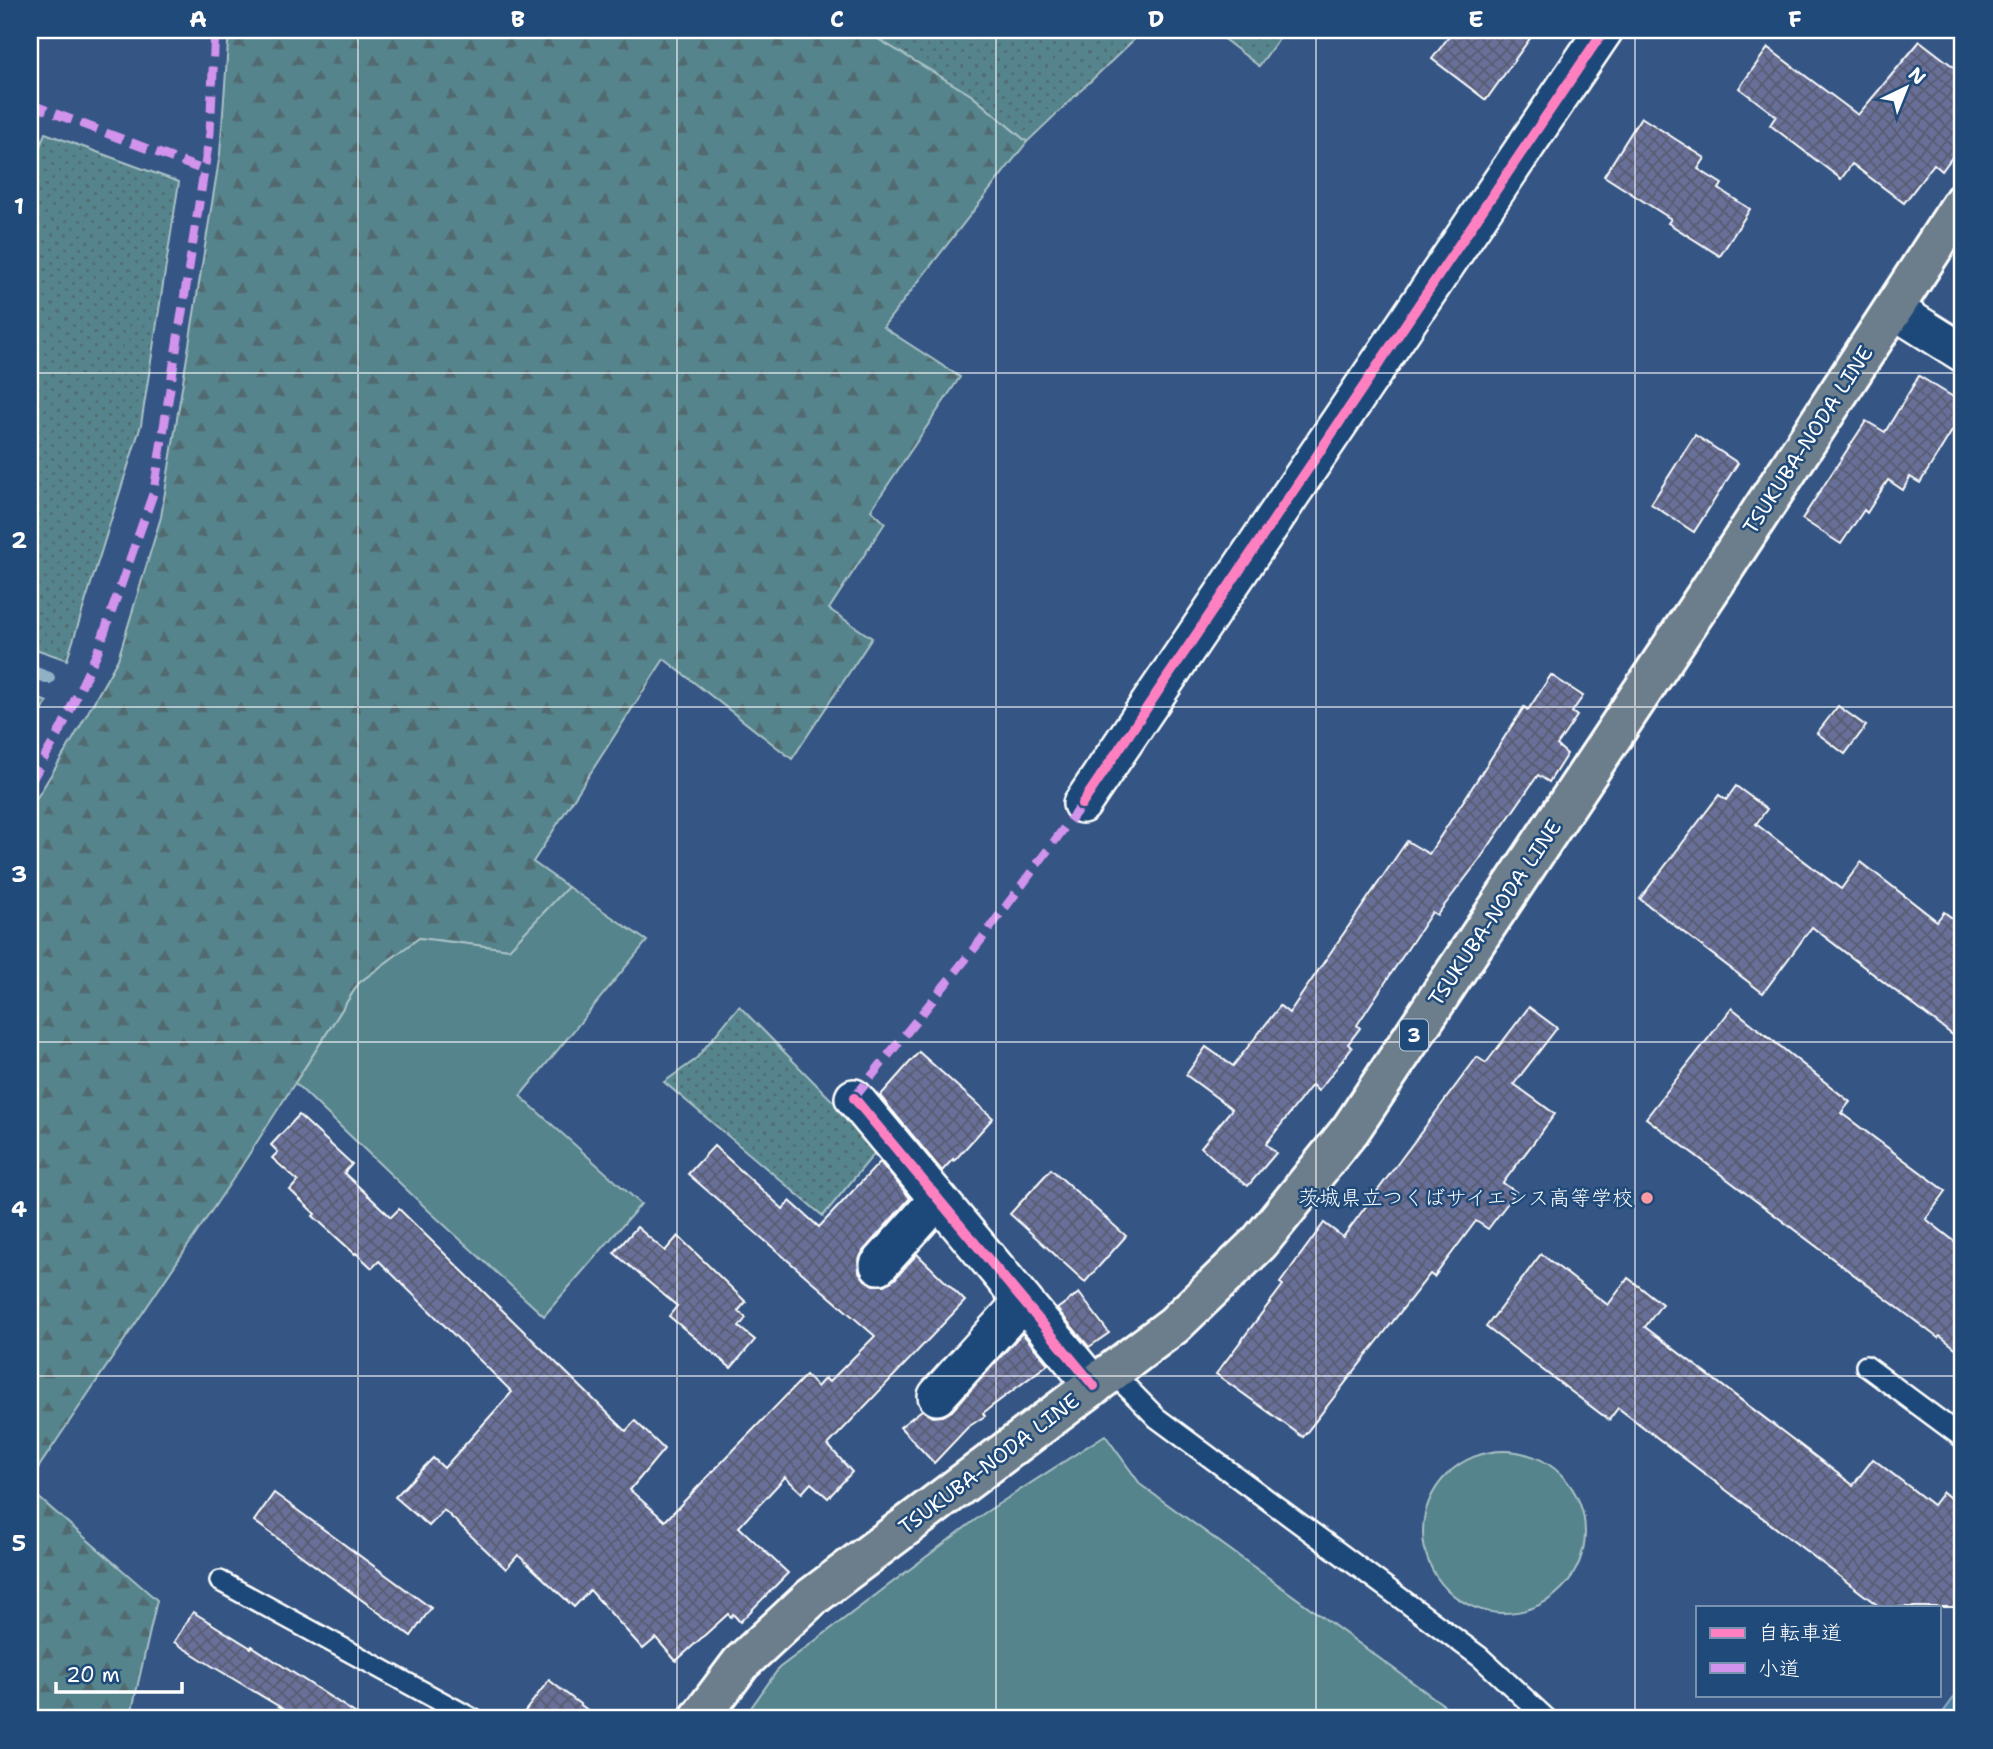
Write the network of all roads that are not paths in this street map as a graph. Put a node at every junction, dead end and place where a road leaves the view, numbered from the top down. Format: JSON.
{"nodes":[{"id":1,"x":1604,"y":30,"type":"edge"},
{"id":2,"x":1963,"y":202,"type":"edge"},
{"id":3,"x":1893,"y":309,"type":"junction"},
{"id":4,"x":1963,"y":353,"type":"edge"},
{"id":5,"x":1082,"y":804,"type":"dead end"},
{"id":6,"x":854,"y":1098,"type":"dead end"},
{"id":7,"x":938,"y":1199,"type":"junction"},
{"id":8,"x":879,"y":1265,"type":"dead end"},
{"id":9,"x":1023,"y":1301,"type":"junction"},
{"id":10,"x":1866,"y":1366,"type":"dead end"},
{"id":11,"x":1103,"y":1379,"type":"junction"},
{"id":12,"x":937,"y":1396,"type":"dead end"},
{"id":13,"x":1963,"y":1438,"type":"edge"},
{"id":14,"x":220,"y":1581,"type":"dead end"},
{"id":15,"x":472,"y":1719,"type":"edge"},
{"id":16,"x":699,"y":1719,"type":"edge"},
{"id":17,"x":1547,"y":1719,"type":"edge"}],
"edges":[{"from":1,"to":5,"type":"street"},
{"from":2,"to":3,"type":"main road","name":"TSUKUBA-NODA LINE","number":"3"},
{"from":3,"to":4,"type":"street"},
{"from":3,"to":11,"type":"main road","name":"TSUKUBA-NODA LINE","number":"3"},
{"from":6,"to":7,"type":"street"},
{"from":7,"to":8,"type":"street"},
{"from":7,"to":9,"type":"street"},
{"from":9,"to":11,"type":"street"},
{"from":9,"to":12,"type":"street"},
{"from":10,"to":13,"type":"lane"},
{"from":11,"to":16,"type":"main road","name":"TSUKUBA-NODA LINE","number":"3"},
{"from":11,"to":17,"type":"lane"},
{"from":14,"to":15,"type":"lane"}]}
